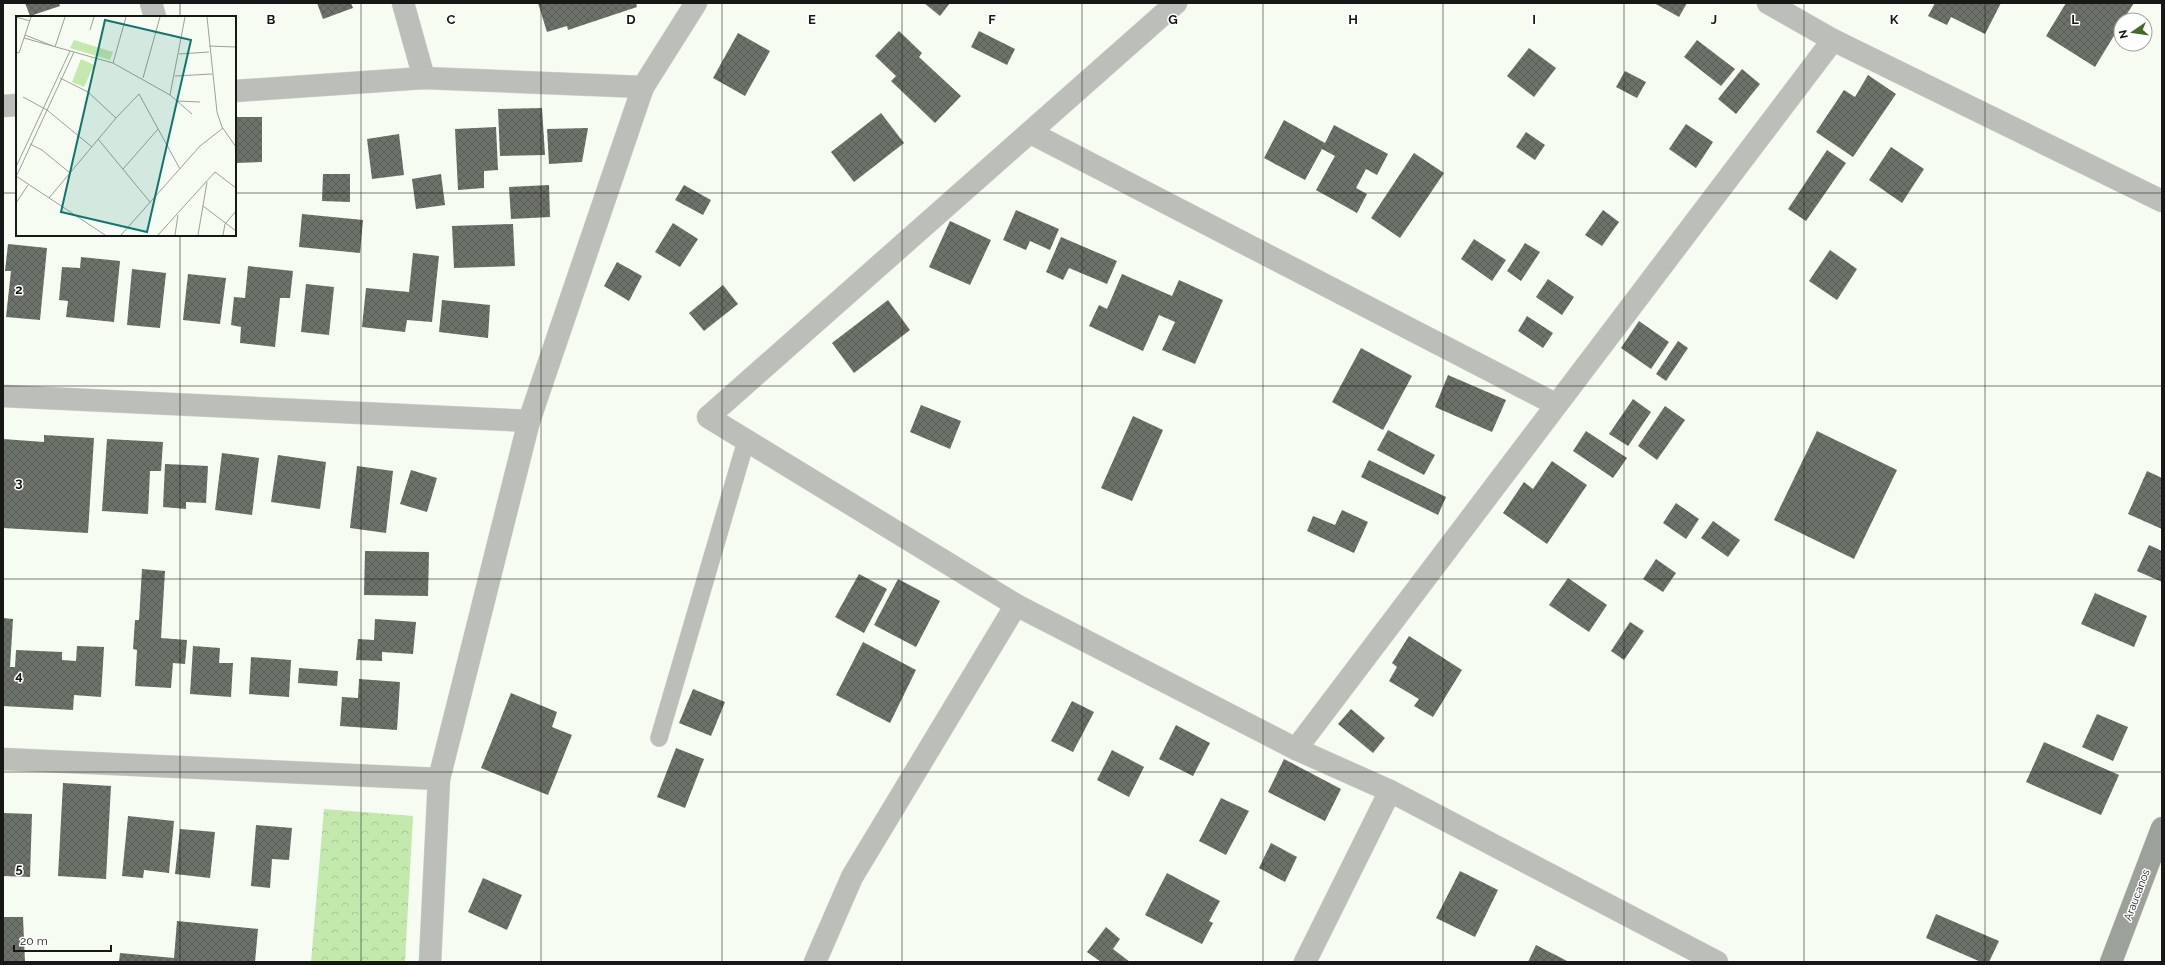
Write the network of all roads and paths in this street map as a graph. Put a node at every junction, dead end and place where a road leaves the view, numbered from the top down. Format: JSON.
{"nodes":[{"id":1,"x":151,"y":3,"type":"edge"},
{"id":2,"x":403,"y":3,"type":"edge"},
{"id":3,"x":1176,"y":3,"type":"edge"},
{"id":4,"x":1768,"y":3,"type":"edge"},
{"id":5,"x":695,"y":4,"type":"edge"},
{"id":6,"x":155,"y":16,"type":"edge"},
{"id":7,"x":1833,"y":40,"type":"junction"},
{"id":8,"x":424,"y":78,"type":"junction"},
{"id":9,"x":643,"y":87,"type":"junction"},
{"id":10,"x":236,"y":91,"type":"edge"},
{"id":11,"x":16,"y":105,"type":"edge"},
{"id":12,"x":3,"y":106,"type":"edge"},
{"id":13,"x":1031,"y":133,"type":"junction"},
{"id":14,"x":2162,"y":201,"type":"edge"},
{"id":15,"x":3,"y":396,"type":"edge"},
{"id":16,"x":1555,"y":404,"type":"junction"},
{"id":17,"x":529,"y":421,"type":"junction"},
{"id":18,"x":746,"y":440,"type":"junction"},
{"id":19,"x":1016,"y":605,"type":"junction"},
{"id":20,"x":659,"y":738,"type":"dead end"},
{"id":21,"x":1296,"y":749,"type":"junction"},
{"id":22,"x":3,"y":759,"type":"edge"},
{"id":23,"x":439,"y":779,"type":"junction"},
{"id":24,"x":1390,"y":791,"type":"junction"},
{"id":25,"x":2162,"y":828,"type":"edge"},
{"id":26,"x":430,"y":962,"type":"edge"},
{"id":27,"x":815,"y":962,"type":"edge"},
{"id":28,"x":1304,"y":962,"type":"edge"},
{"id":29,"x":1717,"y":962,"type":"edge"},
{"id":30,"x":2112,"y":962,"type":"edge"}],
"edges":[{"from":1,"to":6,"type":"street"},
{"from":2,"to":8,"type":"street"},
{"from":3,"to":13,"type":"street"},
{"from":4,"to":7,"type":"street"},
{"from":5,"to":9,"type":"street"},
{"from":7,"to":14,"type":"street"},
{"from":7,"to":16,"type":"street"},
{"from":8,"to":9,"type":"street"},
{"from":8,"to":10,"type":"street"},
{"from":9,"to":17,"type":"street"},
{"from":11,"to":12,"type":"street"},
{"from":13,"to":16,"type":"street"},
{"from":13,"to":18,"type":"street"},
{"from":15,"to":17,"type":"street"},
{"from":16,"to":21,"type":"street"},
{"from":17,"to":23,"type":"street"},
{"from":18,"to":19,"type":"street"},
{"from":18,"to":20,"type":"lane"},
{"from":19,"to":21,"type":"street"},
{"from":19,"to":27,"type":"street"},
{"from":21,"to":24,"type":"street"},
{"from":22,"to":23,"type":"street"},
{"from":23,"to":26,"type":"street"},
{"from":24,"to":28,"type":"street"},
{"from":24,"to":29,"type":"street"},
{"from":25,"to":30,"type":"street","name":"Araucanos"}]}
